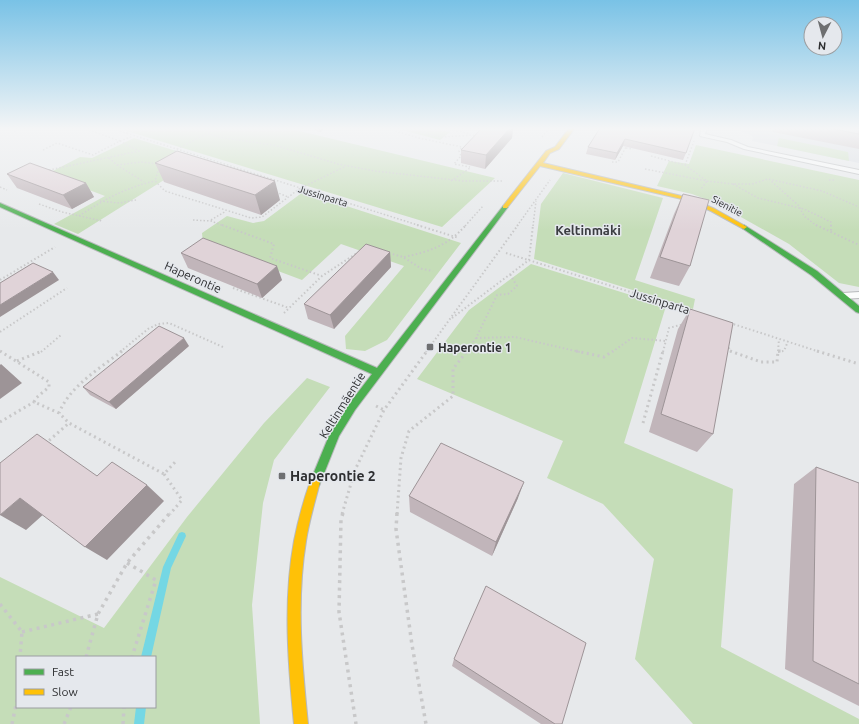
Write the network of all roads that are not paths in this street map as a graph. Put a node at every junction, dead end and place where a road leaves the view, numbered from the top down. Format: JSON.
{"nodes":[{"id":1,"x":811,"y":162,"type":"edge"},
{"id":2,"x":540,"y":164,"type":"joint"},
{"id":3,"x":859,"y":172,"type":"edge"},
{"id":4,"x":0,"y":205,"type":"edge"},
{"id":5,"x":859,"y":295,"type":"edge"},
{"id":6,"x":843,"y":296,"type":"junction"},
{"id":7,"x":859,"y":310,"type":"edge"},
{"id":8,"x":377,"y":372,"type":"junction"},
{"id":9,"x":301,"y":724,"type":"edge"}],
"edges":[{"from":1,"to":3,"type":"lane"},
{"from":2,"to":6,"type":"street","name":"Sienitie"},
{"from":2,"to":8,"type":"street","name":"Keltinmäentie"},
{"from":4,"to":8,"type":"street","name":"Haperontie"},
{"from":5,"to":6,"type":"lane"},
{"from":6,"to":7,"type":"street","name":"Sienitie"},
{"from":8,"to":9,"type":"street","name":"Keltinmäentie"}]}
